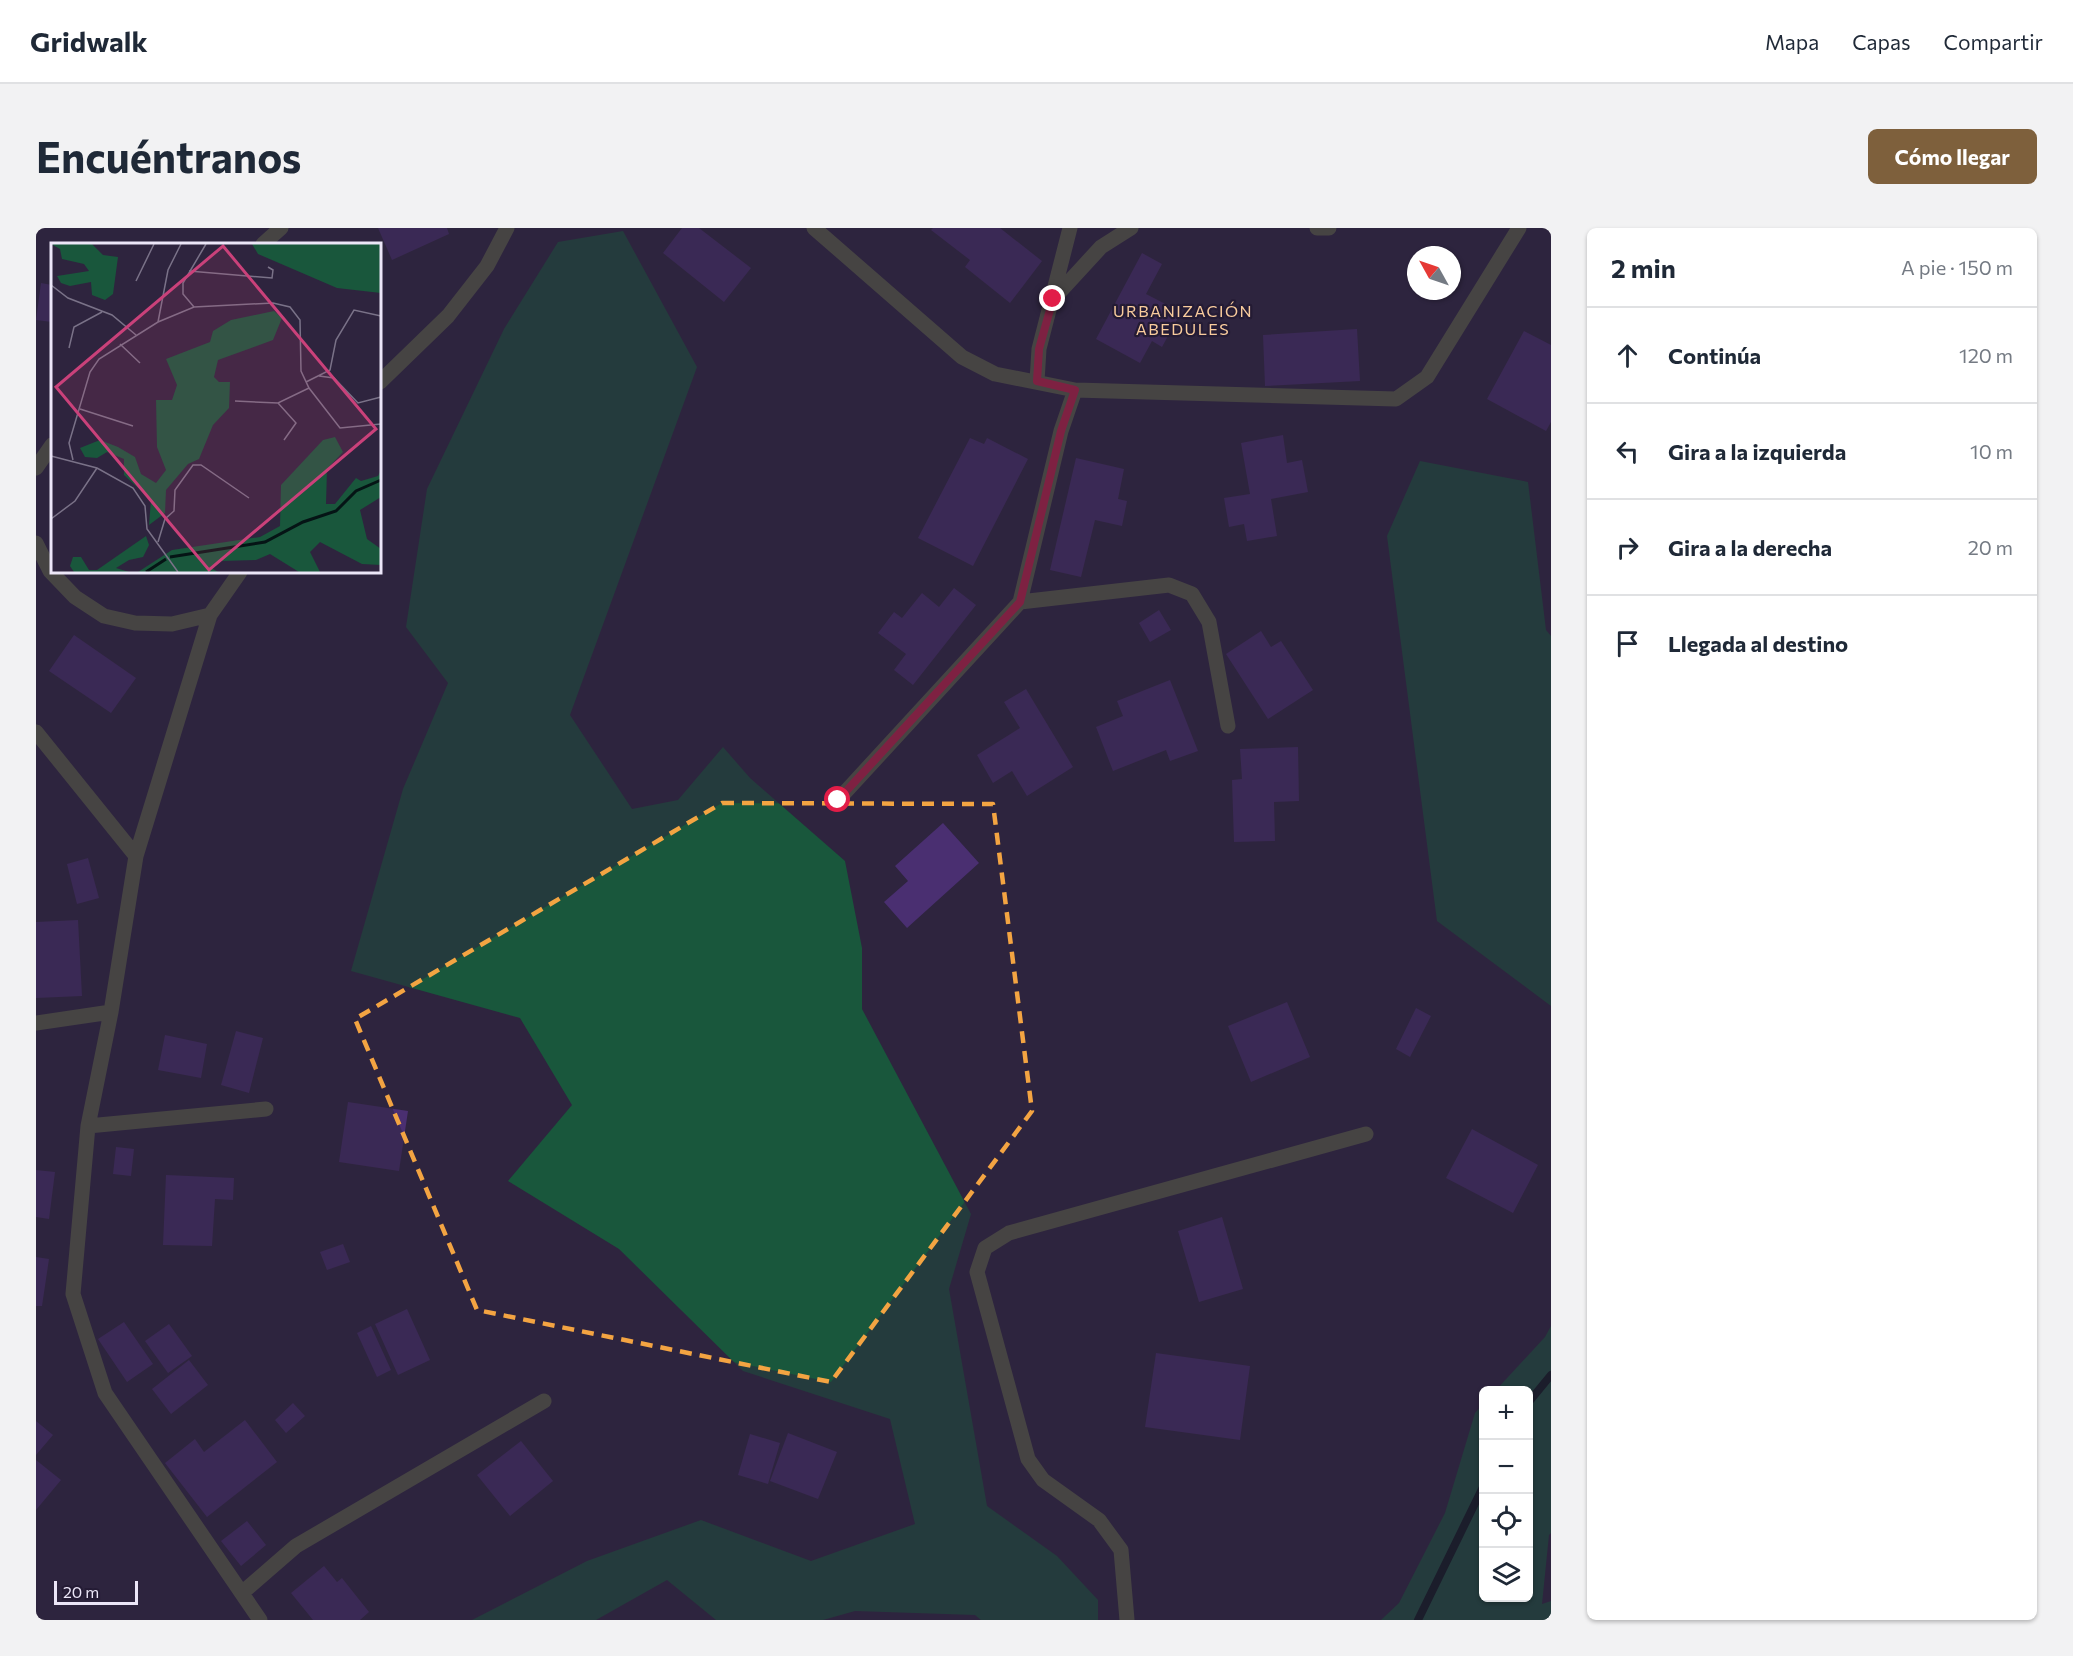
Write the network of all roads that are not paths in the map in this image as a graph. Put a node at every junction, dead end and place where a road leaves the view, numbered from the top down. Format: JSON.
{"nodes":[{"id":1,"x":281,"y":228,"type":"edge"},
{"id":2,"x":507,"y":228,"type":"edge"},
{"id":3,"x":814,"y":228,"type":"edge"},
{"id":4,"x":1070,"y":228,"type":"edge"},
{"id":5,"x":1131,"y":228,"type":"edge"},
{"id":6,"x":1317,"y":228,"type":"edge"},
{"id":7,"x":1329,"y":228,"type":"edge"},
{"id":8,"x":1519,"y":228,"type":"edge"},
{"id":9,"x":264,"y":243,"type":"edge"},
{"id":10,"x":1053,"y":299,"type":"junction"},
{"id":11,"x":381,"y":381,"type":"edge"},
{"id":12,"x":1037,"y":381,"type":"junction"},
{"id":13,"x":1075,"y":390,"type":"junction"},
{"id":14,"x":51,"y":446,"type":"edge"},
{"id":15,"x":36,"y":468,"type":"edge"},
{"id":16,"x":36,"y":543,"type":"edge"},
{"id":17,"x":51,"y":572,"type":"edge"},
{"id":18,"x":52,"y":573,"type":"edge"},
{"id":19,"x":239,"y":573,"type":"edge"},
{"id":20,"x":1020,"y":602,"type":"junction"},
{"id":21,"x":210,"y":615,"type":"junction"},
{"id":22,"x":1228,"y":726,"type":"dead end"},
{"id":23,"x":36,"y":732,"type":"edge"},
{"id":24,"x":838,"y":800,"type":"dead end"},
{"id":25,"x":136,"y":856,"type":"junction"},
{"id":26,"x":111,"y":1012,"type":"junction"},
{"id":27,"x":36,"y":1023,"type":"edge"},
{"id":28,"x":266,"y":1109,"type":"dead end"},
{"id":29,"x":88,"y":1126,"type":"junction"},
{"id":30,"x":1366,"y":1134,"type":"dead end"},
{"id":31,"x":544,"y":1401,"type":"dead end"},
{"id":32,"x":243,"y":1592,"type":"junction"},
{"id":33,"x":260,"y":1620,"type":"edge"},
{"id":34,"x":1127,"y":1620,"type":"edge"}],
"edges":[{"from":1,"to":9,"type":"street"},
{"from":2,"to":11,"type":"street"},
{"from":3,"to":12,"type":"street"},
{"from":4,"to":10,"type":"street"},
{"from":5,"to":10,"type":"street"},
{"from":6,"to":7,"type":"street"},
{"from":8,"to":13,"type":"street"},
{"from":10,"to":12,"type":"street"},
{"from":12,"to":13,"type":"street"},
{"from":13,"to":20,"type":"street"},
{"from":14,"to":15,"type":"street"},
{"from":16,"to":17,"type":"street"},
{"from":18,"to":21,"type":"street"},
{"from":19,"to":21,"type":"street"},
{"from":20,"to":22,"type":"street"},
{"from":20,"to":24,"type":"street"},
{"from":21,"to":25,"type":"street"},
{"from":23,"to":25,"type":"street"},
{"from":25,"to":26,"type":"street"},
{"from":26,"to":27,"type":"street"},
{"from":26,"to":29,"type":"street"},
{"from":28,"to":29,"type":"street"},
{"from":29,"to":32,"type":"street"},
{"from":30,"to":34,"type":"street"},
{"from":31,"to":32,"type":"street"},
{"from":32,"to":33,"type":"street"}]}
